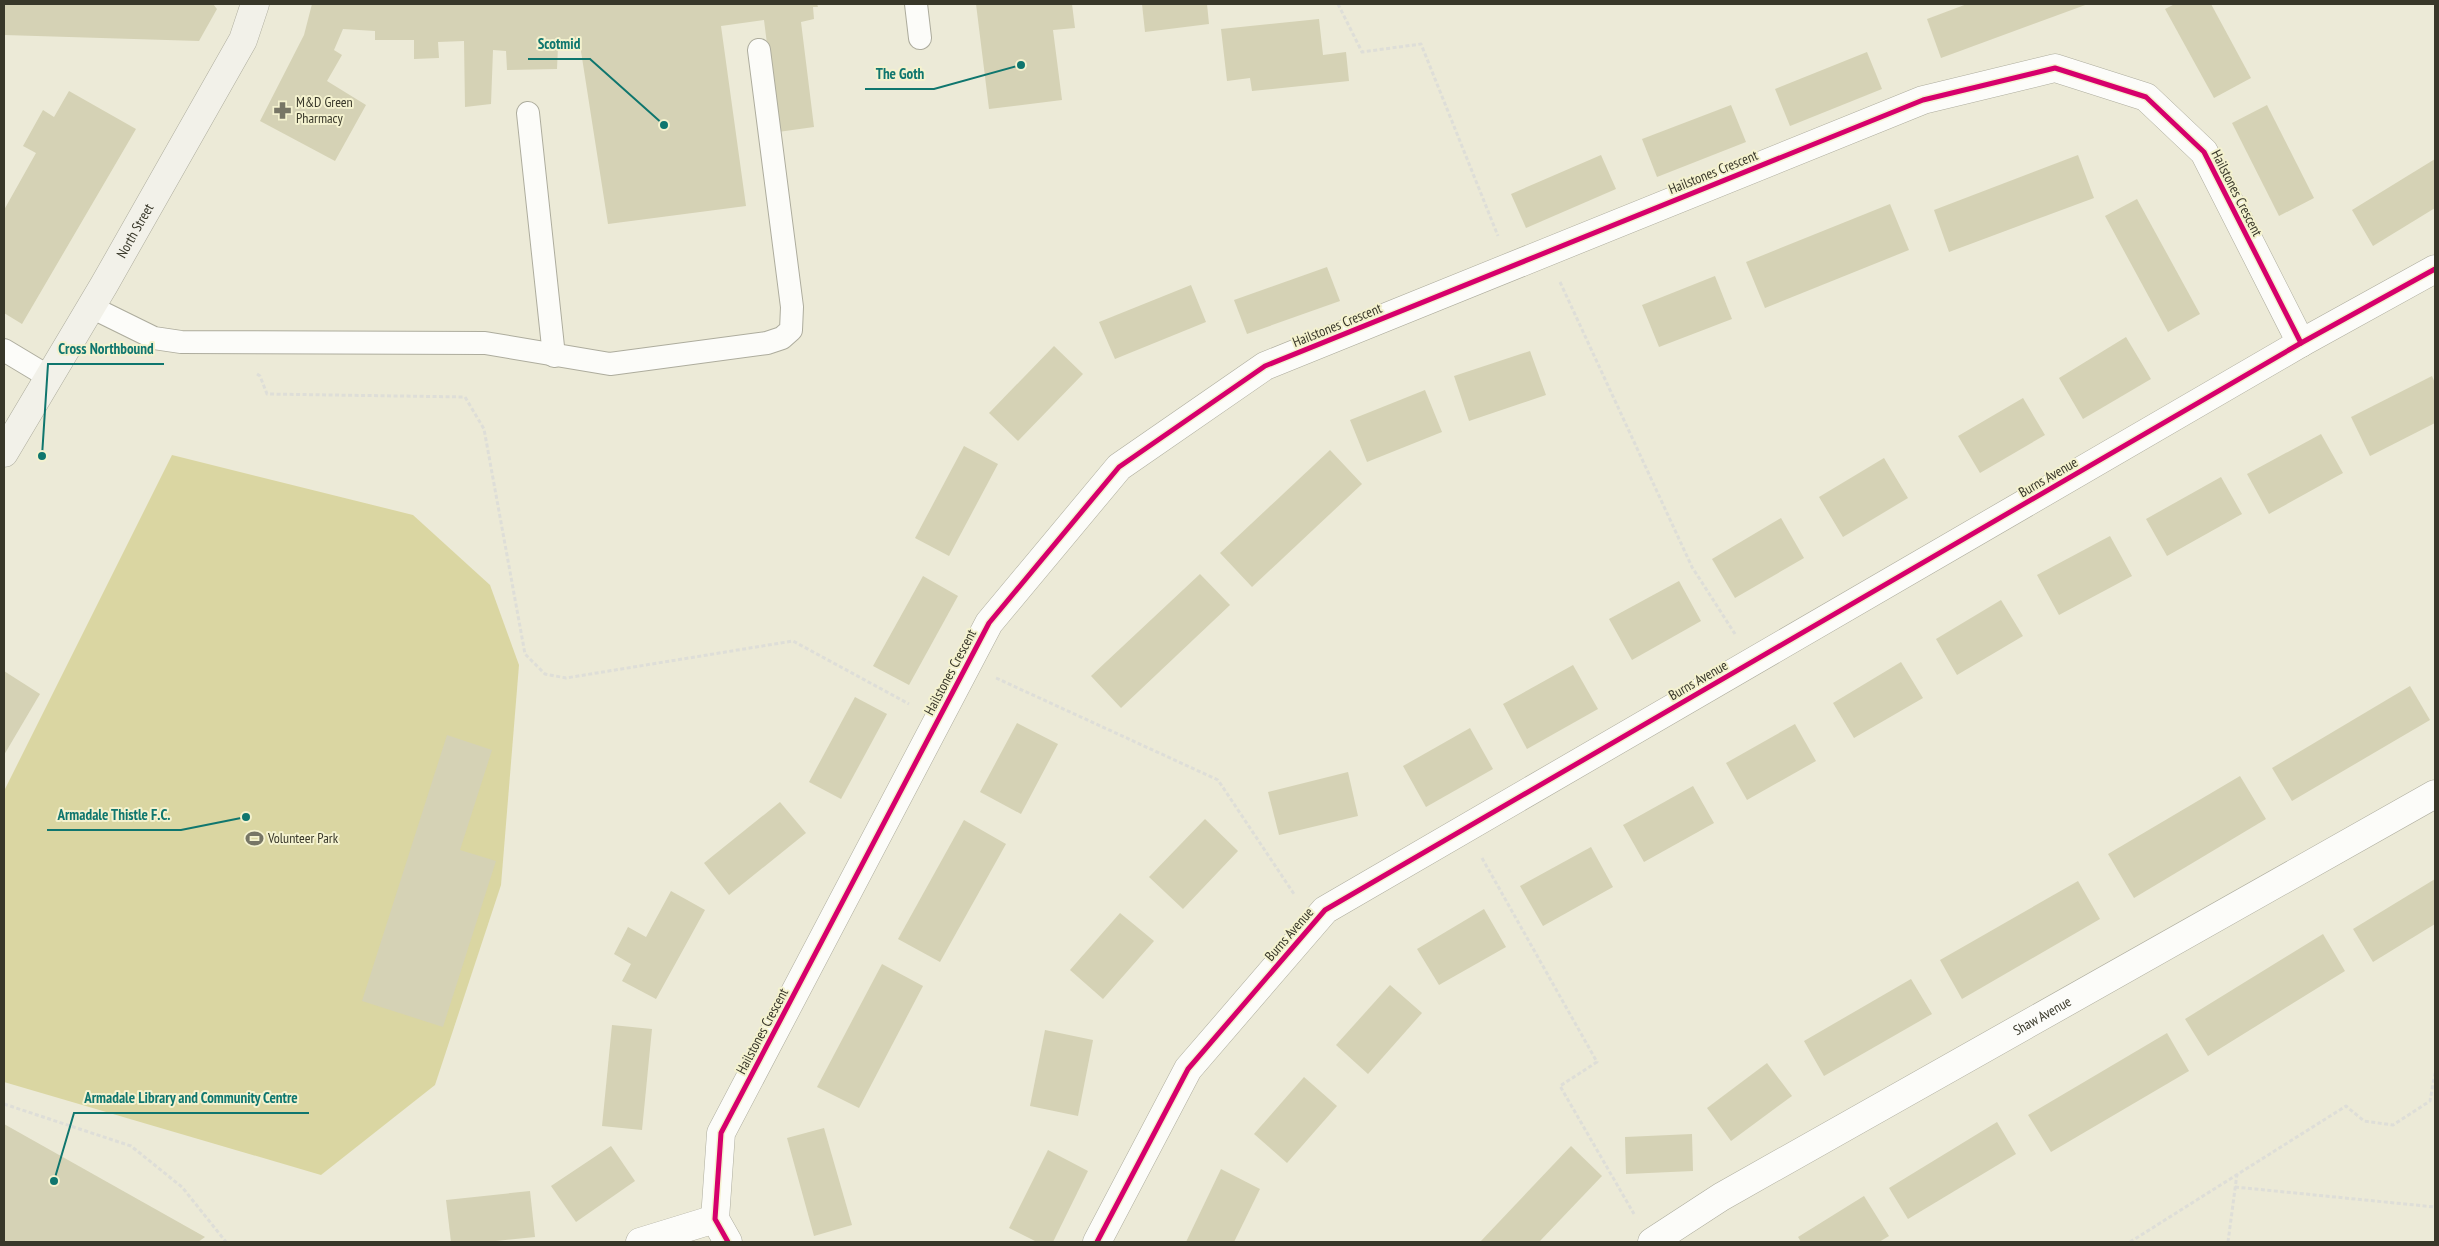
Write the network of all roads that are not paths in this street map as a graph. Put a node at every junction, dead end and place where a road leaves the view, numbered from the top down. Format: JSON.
{"nodes":[{"id":1,"x":255,"y":4,"type":"edge"},
{"id":2,"x":916,"y":4,"type":"edge"},
{"id":3,"x":920,"y":38,"type":"dead end"},
{"id":4,"x":760,"y":50,"type":"dead end"},
{"id":5,"x":528,"y":113,"type":"dead end"},
{"id":6,"x":2435,"y":268,"type":"edge"},
{"id":7,"x":91,"y":308,"type":"junction"},
{"id":8,"x":2301,"y":343,"type":"junction"},
{"id":9,"x":4,"y":350,"type":"edge"},
{"id":10,"x":554,"y":356,"type":"junction"},
{"id":11,"x":50,"y":377,"type":"junction"},
{"id":12,"x":4,"y":453,"type":"edge"},
{"id":13,"x":2435,"y":794,"type":"edge"},
{"id":14,"x":722,"y":1231,"type":"edge"},
{"id":15,"x":640,"y":1242,"type":"edge"},
{"id":16,"x":1097,"y":1242,"type":"edge"},
{"id":17,"x":1652,"y":1242,"type":"edge"}],
"edges":[{"from":1,"to":7,"type":"main road","name":"North Street"},
{"from":2,"to":3,"type":"lane"},
{"from":4,"to":10,"type":"lane"},
{"from":5,"to":10,"type":"lane"},
{"from":6,"to":8,"type":"street","name":"Burns Avenue"},
{"from":7,"to":10,"type":"lane"},
{"from":7,"to":11,"type":"main road","name":"North Street"},
{"from":8,"to":14,"type":"street","name":"Hailstones Crescent"},
{"from":8,"to":16,"type":"street","name":"Burns Avenue"},
{"from":9,"to":11,"type":"lane"},
{"from":11,"to":12,"type":"main road","name":"North Street"},
{"from":13,"to":17,"type":"street","name":"Shaw Avenue"},
{"from":14,"to":15,"type":"street"}]}
